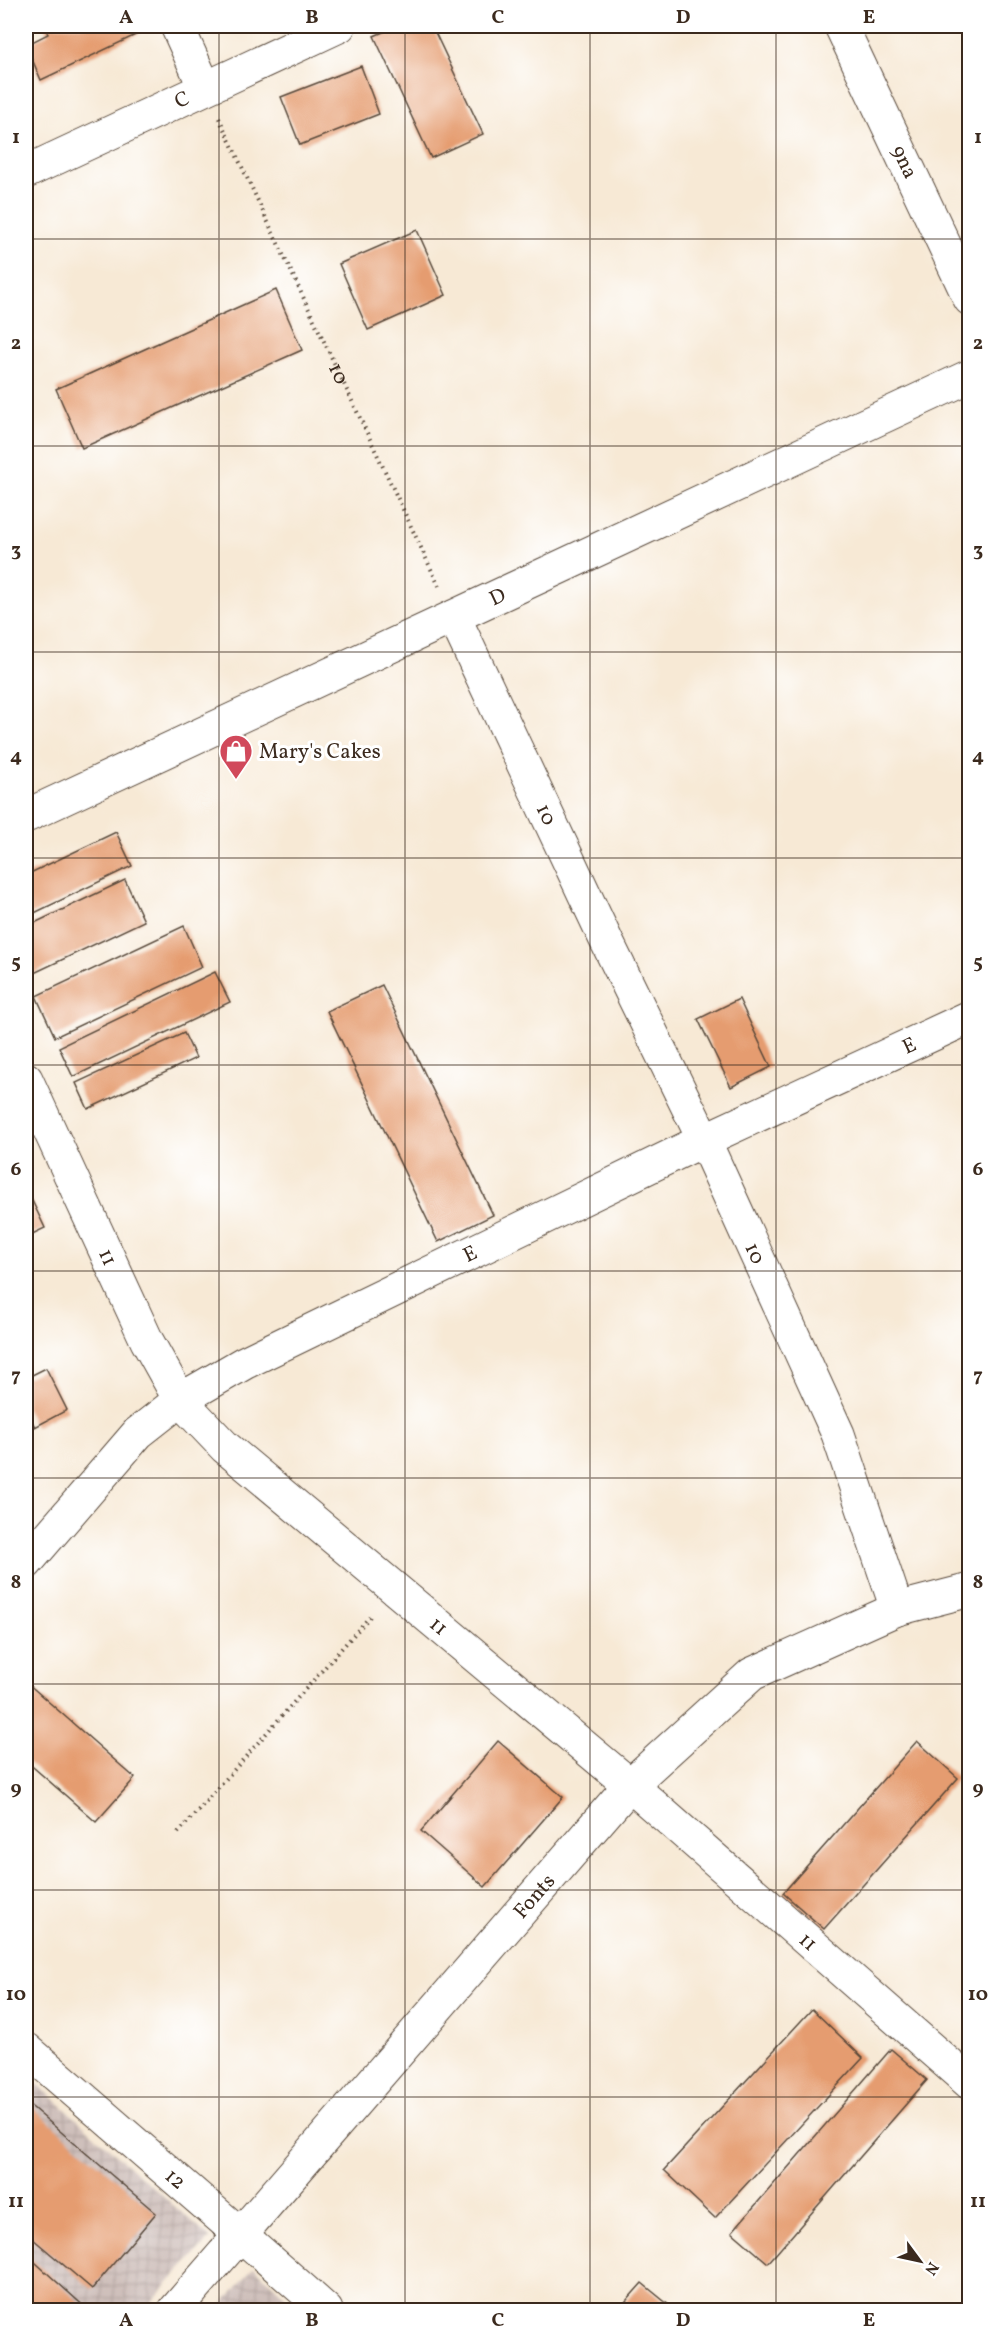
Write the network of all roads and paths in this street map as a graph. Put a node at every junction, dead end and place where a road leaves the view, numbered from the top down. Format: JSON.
{"nodes":[{"id":1,"x":177,"y":26,"type":"edge"},
{"id":2,"x":339,"y":26,"type":"edge"},
{"id":3,"x":841,"y":26,"type":"edge"},
{"id":4,"x":205,"y":88,"type":"junction"},
{"id":5,"x":26,"y":172,"type":"edge"},
{"id":6,"x":969,"y":299,"type":"edge"},
{"id":7,"x":969,"y":376,"type":"edge"},
{"id":8,"x":454,"y":617,"type":"junction"},
{"id":9,"x":26,"y":816,"type":"edge"},
{"id":10,"x":969,"y":1017,"type":"edge"},
{"id":11,"x":26,"y":1079,"type":"edge"},
{"id":12,"x":704,"y":1140,"type":"junction"},
{"id":13,"x":180,"y":1400,"type":"junction"},
{"id":14,"x":26,"y":1563,"type":"edge"},
{"id":15,"x":395,"y":1588,"type":"junction"},
{"id":16,"x":969,"y":1590,"type":"edge"},
{"id":17,"x":897,"y":1609,"type":"junction"},
{"id":18,"x":630,"y":1785,"type":"junction"},
{"id":19,"x":178,"y":1833,"type":"dead end"},
{"id":20,"x":26,"y":2049,"type":"edge"},
{"id":21,"x":969,"y":2083,"type":"edge"},
{"id":22,"x":241,"y":2235,"type":"junction"},
{"id":23,"x":175,"y":2310,"type":"edge"},
{"id":24,"x":326,"y":2310,"type":"edge"}],
"edges":[{"from":1,"to":4,"type":"street"},
{"from":2,"to":4,"type":"street","name":"C"},
{"from":3,"to":6,"type":"street","name":"9na"},
{"from":4,"to":5,"type":"street","name":"C"},
{"from":4,"to":8,"type":"path","name":"10"},
{"from":7,"to":8,"type":"street","name":"D"},
{"from":8,"to":9,"type":"street","name":"D"},
{"from":8,"to":12,"type":"street","name":"10"},
{"from":10,"to":12,"type":"street","name":"E"},
{"from":11,"to":13,"type":"street","name":"11"},
{"from":12,"to":13,"type":"street","name":"E"},
{"from":12,"to":17,"type":"street","name":"10"},
{"from":13,"to":14,"type":"street","name":"E"},
{"from":13,"to":15,"type":"street","name":"11"},
{"from":15,"to":18,"type":"street","name":"11"},
{"from":15,"to":19,"type":"path"},
{"from":16,"to":17,"type":"street","name":"Fonts"},
{"from":17,"to":18,"type":"street","name":"Fonts"},
{"from":18,"to":21,"type":"street","name":"11"},
{"from":18,"to":22,"type":"street","name":"Fonts"},
{"from":20,"to":22,"type":"street","name":"12"},
{"from":22,"to":23,"type":"street","name":"Fonts"},
{"from":22,"to":24,"type":"street","name":"12"}]}
